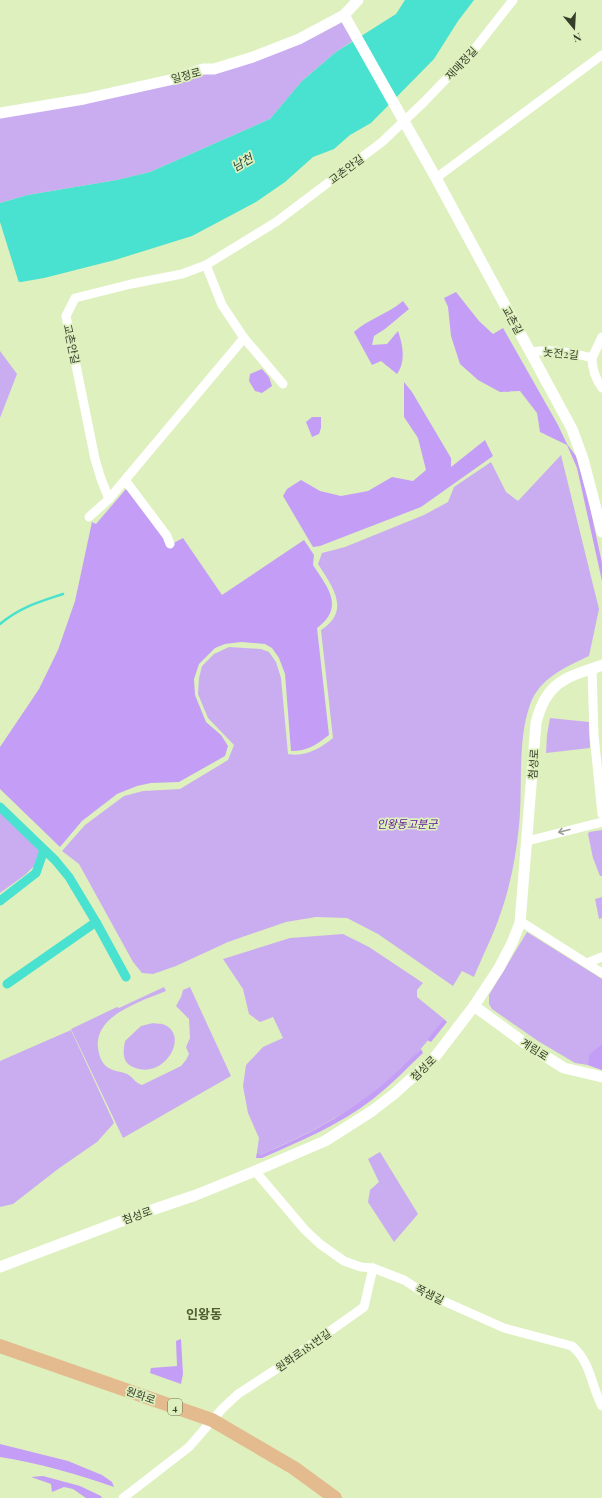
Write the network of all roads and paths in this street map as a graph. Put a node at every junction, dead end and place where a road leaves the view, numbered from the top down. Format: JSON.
{"nodes":[{"id":1,"x":358,"y":0,"type":"edge"},
{"id":2,"x":513,"y":0,"type":"edge"},
{"id":3,"x":344,"y":14,"type":"junction"},
{"id":4,"x":602,"y":55,"type":"edge"},
{"id":5,"x":0,"y":113,"type":"edge"},
{"id":6,"x":402,"y":120,"type":"junction"},
{"id":7,"x":436,"y":178,"type":"junction"},
{"id":8,"x":206,"y":265,"type":"junction"},
{"id":9,"x":602,"y":337,"type":"edge"},
{"id":10,"x":244,"y":338,"type":"junction"},
{"id":11,"x":531,"y":352,"type":"junction"},
{"id":12,"x":592,"y":358,"type":"junction"},
{"id":13,"x":283,"y":384,"type":"dead end"},
{"id":14,"x":602,"y":388,"type":"edge"},
{"id":15,"x":125,"y":480,"type":"junction"},
{"id":16,"x":109,"y":499,"type":"junction"},
{"id":17,"x":90,"y":517,"type":"dead end"},
{"id":18,"x":602,"y":531,"type":"edge"},
{"id":19,"x":170,"y":544,"type":"dead end"},
{"id":20,"x":597,"y":667,"type":"edge"},
{"id":21,"x":598,"y":734,"type":"edge"},
{"id":22,"x":599,"y":762,"type":"edge"},
{"id":23,"x":602,"y":814,"type":"edge"},
{"id":24,"x":602,"y":822,"type":"edge"},
{"id":25,"x":527,"y":841,"type":"junction"},
{"id":26,"x":520,"y":920,"type":"junction"},
{"id":27,"x":602,"y":957,"type":"edge"},
{"id":28,"x":587,"y":963,"type":"junction"},
{"id":29,"x":602,"y":973,"type":"edge"},
{"id":30,"x":474,"y":1006,"type":"junction"},
{"id":31,"x":602,"y":1077,"type":"edge"},
{"id":32,"x":255,"y":1171,"type":"junction"},
{"id":33,"x":0,"y":1266,"type":"edge"},
{"id":34,"x":373,"y":1268,"type":"junction"},
{"id":35,"x":0,"y":1346,"type":"edge"},
{"id":36,"x":602,"y":1406,"type":"edge"},
{"id":37,"x":212,"y":1420,"type":"junction"},
{"id":38,"x":123,"y":1498,"type":"edge"},
{"id":39,"x":334,"y":1498,"type":"edge"}],
"edges":[{"from":1,"to":3,"type":"street","name":"일정로"},
{"from":2,"to":6,"type":"street","name":"재매정길"},
{"from":3,"to":5,"type":"street","name":"일정로"},
{"from":3,"to":6,"type":"street","name":"교촌길"},
{"from":4,"to":7,"type":"street"},
{"from":6,"to":7,"type":"street","name":"교촌길"},
{"from":6,"to":8,"type":"street","name":"교촌안길"},
{"from":7,"to":11,"type":"street","name":"교촌길"},
{"from":8,"to":10,"type":"street"},
{"from":8,"to":16,"type":"street","name":"교촌안길"},
{"from":9,"to":12,"type":"street","name":"놋전2길"},
{"from":10,"to":13,"type":"street"},
{"from":10,"to":15,"type":"street"},
{"from":11,"to":12,"type":"street","name":"놋전2길"},
{"from":11,"to":18,"type":"street","name":"교촌길"},
{"from":12,"to":14,"type":"street"},
{"from":15,"to":16,"type":"street"},
{"from":15,"to":19,"type":"street"},
{"from":16,"to":17,"type":"street"},
{"from":20,"to":21,"type":"street"},
{"from":20,"to":25,"type":"street","name":"첨성로"},
{"from":21,"to":22,"type":"street"},
{"from":22,"to":23,"type":"street"},
{"from":24,"to":25,"type":"street","one_way":true},
{"from":25,"to":26,"type":"street","name":"첨성로"},
{"from":26,"to":28,"type":"street"},
{"from":26,"to":30,"type":"street","name":"첨성로"},
{"from":27,"to":28,"type":"street"},
{"from":28,"to":29,"type":"street"},
{"from":30,"to":31,"type":"street","name":"계림로"},
{"from":30,"to":32,"type":"street","name":"첨성로"},
{"from":32,"to":33,"type":"street","name":"첨성로"},
{"from":32,"to":34,"type":"street","name":"쪽샘길"},
{"from":34,"to":36,"type":"street","name":"쪽샘길"},
{"from":34,"to":37,"type":"street","name":"원화로181번길"},
{"from":35,"to":37,"type":"main road","name":"원화로","number":"4"},
{"from":37,"to":38,"type":"street","name":"원화로181번길"},
{"from":37,"to":39,"type":"main road","name":"원화로","number":"4"}]}
